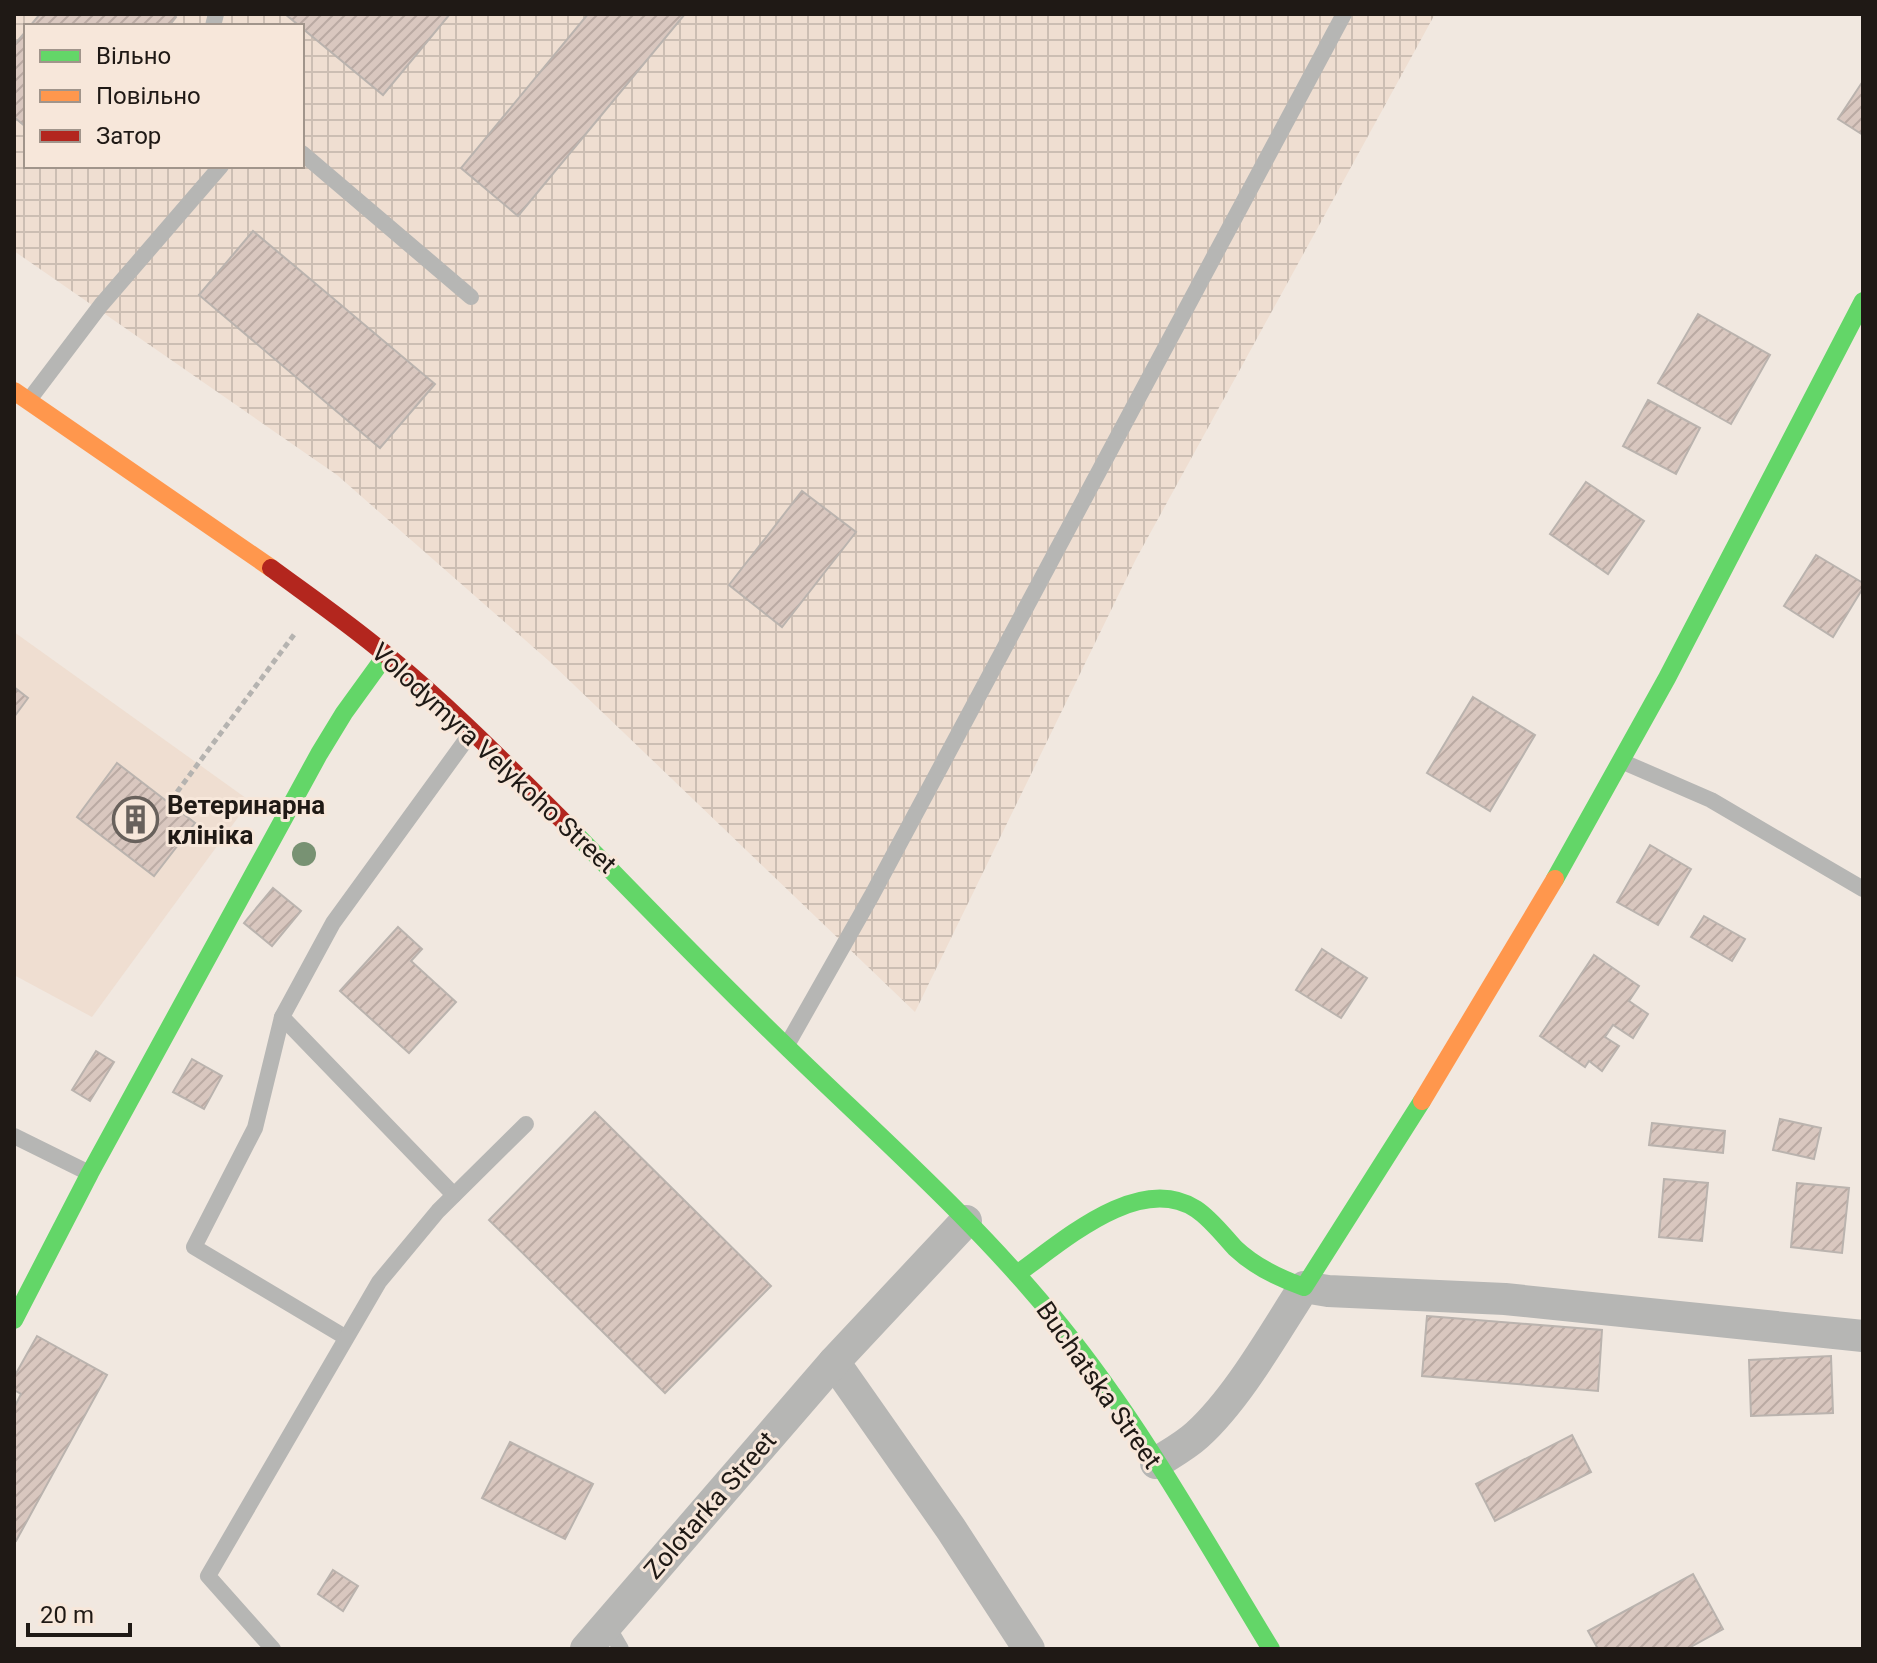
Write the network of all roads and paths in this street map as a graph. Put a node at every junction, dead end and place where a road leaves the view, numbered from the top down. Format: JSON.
{"nodes":[{"id":1,"x":1344,"y":14,"type":"edge"},
{"id":2,"x":304,"y":155,"type":"edge"},
{"id":3,"x":219,"y":168,"type":"edge"},
{"id":4,"x":471,"y":297,"type":"dead end"},
{"id":5,"x":1863,"y":301,"type":"edge"},
{"id":6,"x":21,"y":396,"type":"edge"},
{"id":7,"x":318,"y":602,"type":"junction"},
{"id":8,"x":386,"y":655,"type":"junction"},
{"id":9,"x":473,"y":731,"type":"junction"},
{"id":10,"x":1621,"y":761,"type":"junction"},
{"id":11,"x":177,"y":792,"type":"dead end"},
{"id":12,"x":1863,"y":889,"type":"edge"},
{"id":13,"x":282,"y":1017,"type":"junction"},
{"id":14,"x":787,"y":1046,"type":"junction"},
{"id":15,"x":526,"y":1124,"type":"dead end"},
{"id":16,"x":14,"y":1136,"type":"edge"},
{"id":17,"x":892,"y":1148,"type":"joint"},
{"id":18,"x":90,"y":1173,"type":"junction"},
{"id":19,"x":454,"y":1195,"type":"junction"},
{"id":20,"x":966,"y":1221,"type":"junction"},
{"id":21,"x":1017,"y":1274,"type":"junction"},
{"id":22,"x":1304,"y":1287,"type":"junction"},
{"id":23,"x":14,"y":1320,"type":"edge"},
{"id":24,"x":1863,"y":1336,"type":"edge"},
{"id":25,"x":345,"y":1337,"type":"junction"},
{"id":26,"x":834,"y":1362,"type":"junction"},
{"id":27,"x":1156,"y":1463,"type":"junction"},
{"id":28,"x":614,"y":1637,"type":"edge"},
{"id":29,"x":273,"y":1649,"type":"edge"},
{"id":30,"x":586,"y":1649,"type":"edge"},
{"id":31,"x":1029,"y":1649,"type":"edge"},
{"id":32,"x":1271,"y":1649,"type":"edge"}],
"edges":[{"from":1,"to":14,"type":"lane"},
{"from":2,"to":4,"type":"lane"},
{"from":3,"to":6,"type":"lane"},
{"from":5,"to":10,"type":"street"},
{"from":6,"to":7,"type":"street","name":"Volodymyra Velykoho Street"},
{"from":7,"to":8,"type":"street","name":"Volodymyra Velykoho Street"},
{"from":7,"to":11,"type":"path"},
{"from":8,"to":9,"type":"street","name":"Volodymyra Velykoho Street"},
{"from":8,"to":18,"type":"street"},
{"from":9,"to":13,"type":"lane"},
{"from":9,"to":14,"type":"street","name":"Volodymyra Velykoho Street"},
{"from":10,"to":12,"type":"lane"},
{"from":10,"to":22,"type":"street"},
{"from":13,"to":19,"type":"lane"},
{"from":13,"to":25,"type":"lane"},
{"from":14,"to":17,"type":"street","name":"Volodymyra Velykoho Street"},
{"from":15,"to":19,"type":"lane"},
{"from":16,"to":18,"type":"lane"},
{"from":17,"to":20,"type":"street","name":"Buchatska Street"},
{"from":18,"to":23,"type":"street"},
{"from":19,"to":25,"type":"lane"},
{"from":20,"to":21,"type":"street","name":"Buchatska Street"},
{"from":20,"to":26,"type":"street","name":"Zolotarka Street"},
{"from":21,"to":22,"type":"street"},
{"from":21,"to":27,"type":"street","name":"Buchatska Street"},
{"from":22,"to":24,"type":"street"},
{"from":22,"to":27,"type":"street"},
{"from":25,"to":29,"type":"lane"},
{"from":26,"to":28,"type":"street","name":"Zolotarka Street"},
{"from":26,"to":31,"type":"street"},
{"from":27,"to":32,"type":"street","name":"Buchatska Street"},
{"from":28,"to":30,"type":"street","name":"Zolotarka Street"}]}
